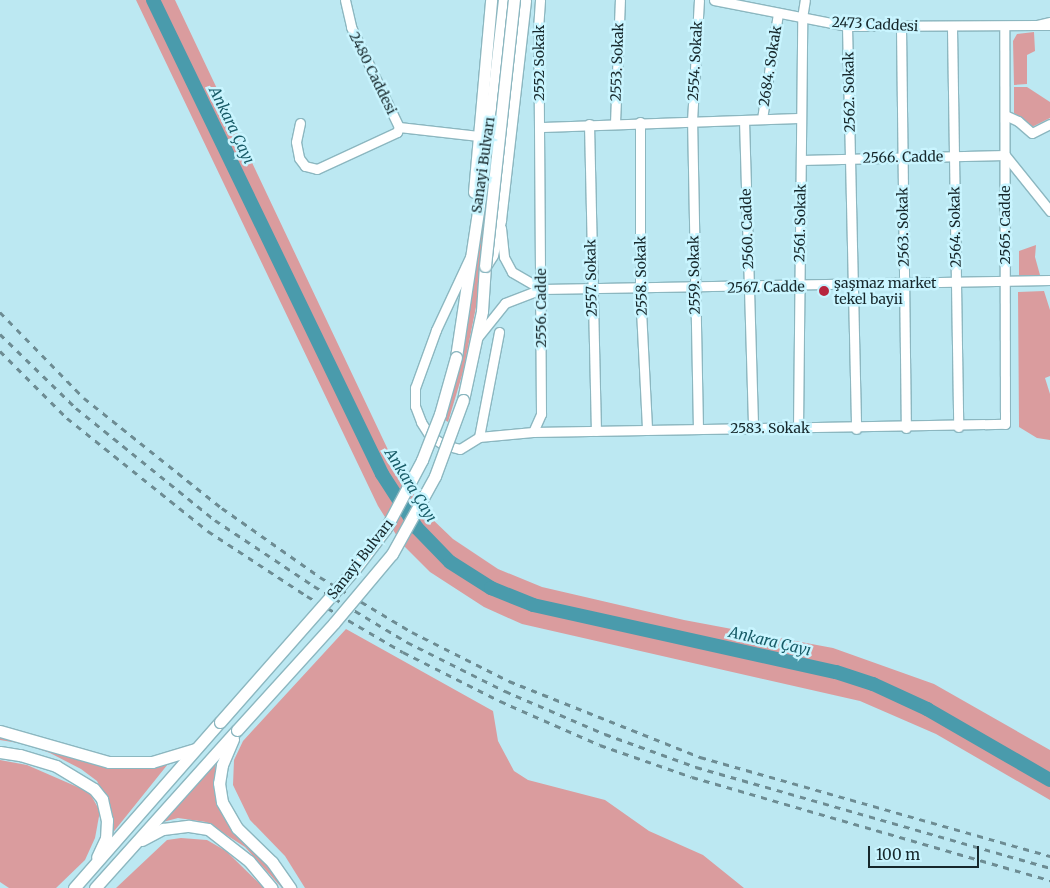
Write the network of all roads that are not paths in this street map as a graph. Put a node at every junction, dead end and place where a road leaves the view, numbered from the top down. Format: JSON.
{"nodes":[{"id":1,"x":345,"y":0,"type":"edge"},
{"id":2,"x":502,"y":0,"type":"edge"},
{"id":3,"x":514,"y":0,"type":"edge"},
{"id":4,"x":540,"y":0,"type":"edge"},
{"id":5,"x":620,"y":0,"type":"edge"},
{"id":6,"x":699,"y":0,"type":"edge"},
{"id":7,"x":714,"y":0,"type":"edge"},
{"id":8,"x":805,"y":0,"type":"edge"},
{"id":9,"x":490,"y":5,"type":"edge"},
{"id":10,"x":526,"y":5,"type":"edge"},
{"id":11,"x":778,"y":13,"type":"junction"},
{"id":12,"x":802,"y":18,"type":"junction"},
{"id":13,"x":1046,"y":22,"type":"edge"},
{"id":14,"x":847,"y":26,"type":"junction"},
{"id":15,"x":1004,"y":26,"type":"junction"},
{"id":16,"x":901,"y":27,"type":"junction"},
{"id":17,"x":952,"y":28,"type":"junction"},
{"id":18,"x":1005,"y":115,"type":"junction"},
{"id":19,"x":801,"y":118,"type":"junction"},
{"id":20,"x":762,"y":119,"type":"junction"},
{"id":21,"x":744,"y":120,"type":"junction"},
{"id":22,"x":692,"y":121,"type":"junction"},
{"id":23,"x":640,"y":122,"type":"junction"},
{"id":24,"x":300,"y":123,"type":"dead end"},
{"id":25,"x":615,"y":123,"type":"junction"},
{"id":26,"x":589,"y":124,"type":"junction"},
{"id":27,"x":1050,"y":124,"type":"edge"},
{"id":28,"x":399,"y":127,"type":"junction"},
{"id":29,"x":540,"y":127,"type":"junction"},
{"id":30,"x":478,"y":136,"type":"junction"},
{"id":31,"x":1005,"y":155,"type":"junction"},
{"id":32,"x":954,"y":156,"type":"junction"},
{"id":33,"x":902,"y":158,"type":"junction"},
{"id":34,"x":850,"y":159,"type":"junction"},
{"id":35,"x":801,"y":160,"type":"junction"},
{"id":36,"x":1047,"y":201,"type":"edge"},
{"id":37,"x":477,"y":208,"type":"junction"},
{"id":38,"x":1050,"y":212,"type":"edge"},
{"id":39,"x":500,"y":220,"type":"junction"},
{"id":40,"x":471,"y":254,"type":"junction"},
{"id":41,"x":485,"y":266,"type":"junction"},
{"id":42,"x":1050,"y":280,"type":"edge"},
{"id":43,"x":1006,"y":282,"type":"junction"},
{"id":44,"x":956,"y":283,"type":"junction"},
{"id":45,"x":904,"y":284,"type":"junction"},
{"id":46,"x":853,"y":285,"type":"junction"},
{"id":47,"x":800,"y":286,"type":"junction"},
{"id":48,"x":749,"y":287,"type":"junction"},
{"id":49,"x":694,"y":288,"type":"junction"},
{"id":50,"x":542,"y":289,"type":"junction"},
{"id":51,"x":640,"y":290,"type":"junction"},
{"id":52,"x":591,"y":291,"type":"junction"},
{"id":53,"x":500,"y":332,"type":"dead end"},
{"id":54,"x":477,"y":338,"type":"junction"},
{"id":55,"x":1006,"y":423,"type":"joint"},
{"id":56,"x":958,"y":427,"type":"junction"},
{"id":57,"x":753,"y":428,"type":"junction"},
{"id":58,"x":798,"y":428,"type":"junction"},
{"id":59,"x":856,"y":428,"type":"junction"},
{"id":60,"x":906,"y":428,"type":"junction"},
{"id":61,"x":698,"y":429,"type":"junction"},
{"id":62,"x":647,"y":430,"type":"junction"},
{"id":63,"x":596,"y":431,"type":"junction"},
{"id":64,"x":534,"y":432,"type":"junction"},
{"id":65,"x":479,"y":437,"type":"junction"},
{"id":66,"x":237,"y":730,"type":"junction"},
{"id":67,"x":0,"y":731,"type":"edge"},
{"id":68,"x":196,"y":748,"type":"junction"},
{"id":69,"x":0,"y":752,"type":"edge"},
{"id":70,"x":130,"y":848,"type":"junction"},
{"id":71,"x":92,"y":869,"type":"junction"},
{"id":72,"x":74,"y":888,"type":"edge"},
{"id":73,"x":95,"y":888,"type":"edge"},
{"id":74,"x":272,"y":888,"type":"edge"},
{"id":75,"x":290,"y":888,"type":"edge"}],
"edges":[{"from":1,"to":28,"type":"street","name":"2480 Caddesi"},
{"from":2,"to":9,"type":"main road"},
{"from":2,"to":37,"type":"main road","name":"Sanayi Bulvarı"},
{"from":3,"to":10,"type":"main road"},
{"from":3,"to":41,"type":"main road","name":"Sanayi Bulvarı","bridge":true},
{"from":4,"to":29,"type":"street","name":"2552 Sokak"},
{"from":5,"to":25,"type":"street","name":"2553. Sokak"},
{"from":6,"to":22,"type":"street","name":"2554. Sokak"},
{"from":7,"to":11,"type":"street","name":"2473 Caddesi"},
{"from":8,"to":12,"type":"street","name":"2561. Sokak"},
{"from":9,"to":30,"type":"main road"},
{"from":10,"to":39,"type":"main road"},
{"from":11,"to":12,"type":"street","name":"2473 Caddesi"},
{"from":11,"to":20,"type":"street","name":"2684. Sokak"},
{"from":12,"to":14,"type":"street","name":"2473 Caddesi"},
{"from":12,"to":19,"type":"street","name":"2561. Sokak"},
{"from":13,"to":15,"type":"street","name":"2473 Caddesi"},
{"from":14,"to":16,"type":"street","name":"2473 Caddesi"},
{"from":14,"to":34,"type":"street","name":"2562. Sokak"},
{"from":15,"to":17,"type":"street","name":"2473 Caddesi"},
{"from":15,"to":18,"type":"street","name":"2565. Cadde"},
{"from":16,"to":17,"type":"street","name":"2473 Caddesi"},
{"from":16,"to":33,"type":"street","name":"2563. Sokak"},
{"from":17,"to":32,"type":"street","name":"2564. Sokak"},
{"from":18,"to":27,"type":"street"},
{"from":18,"to":31,"type":"street","name":"2565. Cadde"},
{"from":19,"to":20,"type":"street"},
{"from":19,"to":35,"type":"street","name":"2561. Sokak"},
{"from":20,"to":21,"type":"street"},
{"from":21,"to":22,"type":"street"},
{"from":21,"to":48,"type":"street","name":"2560. Cadde"},
{"from":22,"to":23,"type":"street"},
{"from":22,"to":49,"type":"street","name":"2559. Sokak"},
{"from":23,"to":25,"type":"street"},
{"from":23,"to":51,"type":"street","name":"2558. Sokak"},
{"from":24,"to":28,"type":"street"},
{"from":25,"to":26,"type":"street"},
{"from":26,"to":29,"type":"street"},
{"from":26,"to":52,"type":"street","name":"2557. Sokak"},
{"from":28,"to":30,"type":"street","name":"2480 Caddesi"},
{"from":29,"to":50,"type":"street","name":"2556. Cadde"},
{"from":30,"to":37,"type":"main road"},
{"from":31,"to":32,"type":"street","name":"2566. Cadde"},
{"from":31,"to":36,"type":"street"},
{"from":31,"to":43,"type":"street","name":"2565. Cadde"},
{"from":32,"to":33,"type":"street","name":"2566. Cadde"},
{"from":32,"to":44,"type":"street","name":"2564. Sokak"},
{"from":33,"to":34,"type":"street","name":"2566. Cadde"},
{"from":33,"to":45,"type":"street","name":"2563. Sokak"},
{"from":34,"to":35,"type":"street","name":"2566. Cadde"},
{"from":34,"to":46,"type":"street","name":"2562. Sokak"},
{"from":35,"to":47,"type":"street","name":"2561. Sokak"},
{"from":36,"to":38,"type":"street"},
{"from":37,"to":40,"type":"main road","name":"Sanayi Bulvarı"},
{"from":39,"to":41,"type":"main road"},
{"from":39,"to":50,"type":"street"},
{"from":40,"to":65,"type":"street"},
{"from":40,"to":68,"type":"main road","name":"Sanayi Bulvarı","bridge":true},
{"from":41,"to":54,"type":"main road","name":"Sanayi Bulvarı"},
{"from":42,"to":43,"type":"street","name":"2567. Cadde"},
{"from":43,"to":44,"type":"street","name":"2567. Cadde"},
{"from":43,"to":55,"type":"street","name":"2565. Cadde"},
{"from":44,"to":45,"type":"street","name":"2567. Cadde"},
{"from":44,"to":56,"type":"street","name":"2564. Sokak"},
{"from":45,"to":46,"type":"street","name":"2567. Cadde"},
{"from":45,"to":60,"type":"street","name":"2563. Sokak"},
{"from":46,"to":47,"type":"street","name":"2567. Cadde"},
{"from":46,"to":59,"type":"street","name":"2562. Sokak"},
{"from":47,"to":48,"type":"street","name":"2567. Cadde"},
{"from":47,"to":58,"type":"street","name":"2561. Sokak"},
{"from":48,"to":49,"type":"street","name":"2567. Cadde"},
{"from":48,"to":57,"type":"street","name":"2560. Cadde"},
{"from":49,"to":51,"type":"street","name":"2567. Cadde"},
{"from":49,"to":61,"type":"street","name":"2559. Sokak"},
{"from":50,"to":52,"type":"street","name":"2567. Cadde"},
{"from":50,"to":54,"type":"street"},
{"from":50,"to":64,"type":"street","name":"2556. Cadde"},
{"from":51,"to":52,"type":"street","name":"2567. Cadde"},
{"from":51,"to":62,"type":"street","name":"2558. Sokak"},
{"from":52,"to":63,"type":"street","name":"2557. Sokak"},
{"from":53,"to":65,"type":"street"},
{"from":54,"to":66,"type":"main road","name":"Sanayi Bulvarı","bridge":true},
{"from":55,"to":56,"type":"street","name":"2583. Sokak"},
{"from":56,"to":60,"type":"street","name":"2583. Sokak"},
{"from":57,"to":58,"type":"street","name":"2583. Sokak"},
{"from":57,"to":61,"type":"street","name":"2583. Sokak"},
{"from":58,"to":59,"type":"street","name":"2583. Sokak"},
{"from":59,"to":60,"type":"street","name":"2583. Sokak"},
{"from":61,"to":62,"type":"street","name":"2583. Sokak"},
{"from":62,"to":63,"type":"street","name":"2583. Sokak"},
{"from":63,"to":64,"type":"street","name":"2583. Sokak"},
{"from":64,"to":65,"type":"street"},
{"from":66,"to":70,"type":"main road","name":"Sanayi Bulvarı"},
{"from":66,"to":75,"type":"main road"},
{"from":67,"to":68,"type":"main road"},
{"from":68,"to":71,"type":"main road","name":"Sanayi Bulvarı"},
{"from":69,"to":71,"type":"main road"},
{"from":70,"to":73,"type":"main road","name":"Sanayi Bulvarı"},
{"from":70,"to":74,"type":"main road"},
{"from":71,"to":72,"type":"main road","name":"Sanayi Bulvarı"}]}
